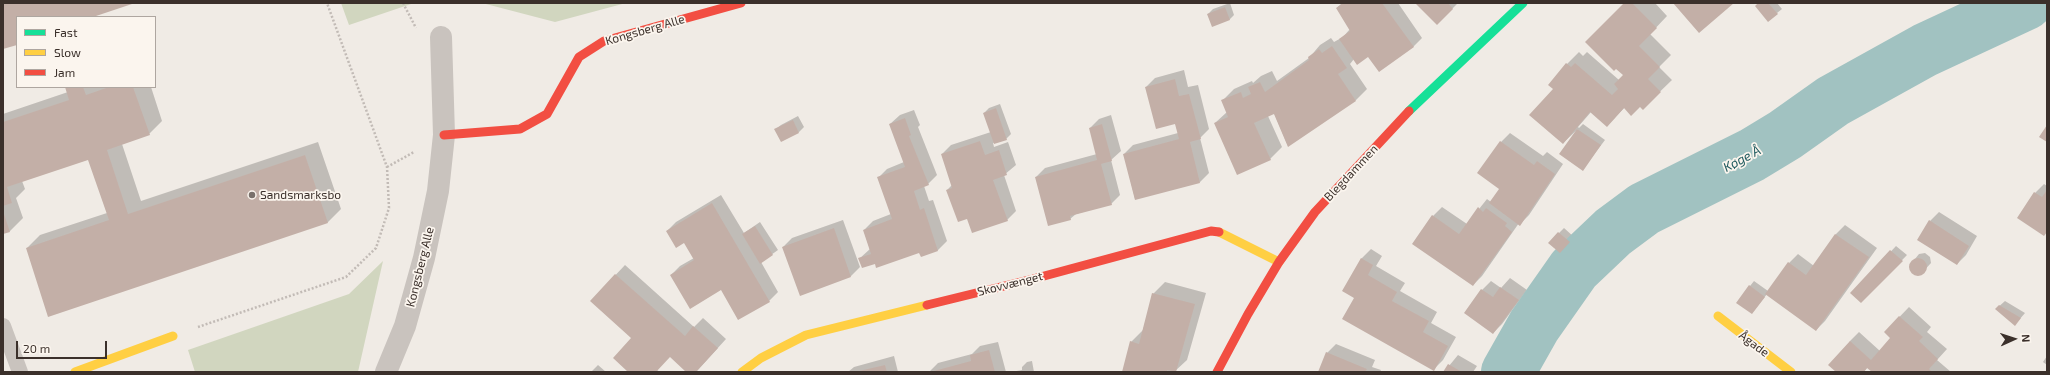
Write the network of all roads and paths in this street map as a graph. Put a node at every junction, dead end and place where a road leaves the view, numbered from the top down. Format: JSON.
{"nodes":[{"id":1,"x":327,"y":3,"type":"edge"},
{"id":2,"x":741,"y":3,"type":"edge"},
{"id":3,"x":1523,"y":3,"type":"edge"},
{"id":4,"x":441,"y":37,"type":"dead end"},
{"id":5,"x":444,"y":135,"type":"junction"},
{"id":6,"x":1279,"y":262,"type":"junction"},
{"id":7,"x":1718,"y":316,"type":"dead end"},
{"id":8,"x":3,"y":326,"type":"edge"},
{"id":9,"x":173,"y":336,"type":"joint"},
{"id":10,"x":20,"y":372,"type":"edge"},
{"id":11,"x":75,"y":372,"type":"edge"},
{"id":12,"x":386,"y":372,"type":"edge"},
{"id":13,"x":742,"y":372,"type":"edge"},
{"id":14,"x":1217,"y":372,"type":"edge"},
{"id":15,"x":1791,"y":372,"type":"edge"}],
"edges":[{"from":1,"to":9,"type":"path"},
{"from":2,"to":5,"type":"street","name":"Kongsberg Alle"},
{"from":3,"to":6,"type":"street","name":"Blegdammen"},
{"from":4,"to":5,"type":"street","name":"Kongsberg Alle"},
{"from":5,"to":12,"type":"street","name":"Kongsberg Alle"},
{"from":6,"to":13,"type":"street","name":"Skovvænget"},
{"from":6,"to":14,"type":"street","name":"Blegdammen"},
{"from":7,"to":15,"type":"street","name":"Ågade"},
{"from":8,"to":10,"type":"lane"},
{"from":9,"to":11,"type":"street"}]}
